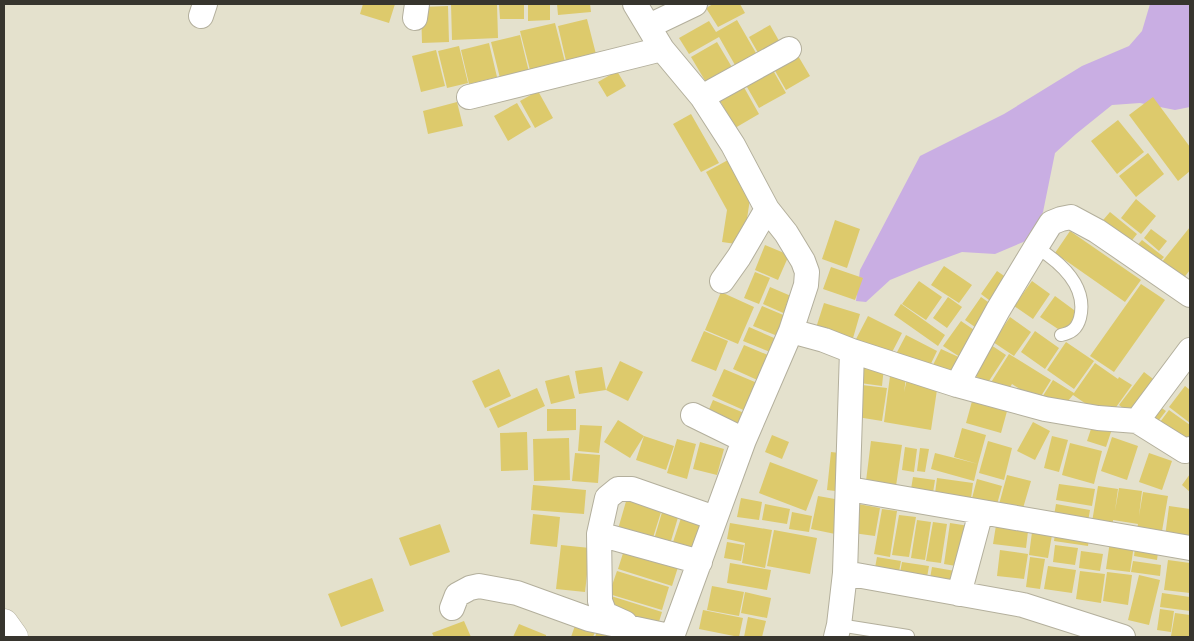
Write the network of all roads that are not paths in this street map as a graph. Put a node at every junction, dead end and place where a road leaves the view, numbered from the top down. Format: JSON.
{"nodes":[{"id":1,"x":635,"y":4,"type":"edge"},
{"id":2,"x":695,"y":4,"type":"edge"},
{"id":3,"x":649,"y":26,"type":"junction"},
{"id":4,"x":662,"y":49,"type":"junction"},
{"id":5,"x":789,"y":49,"type":"dead end"},
{"id":6,"x":469,"y":97,"type":"dead end"},
{"id":7,"x":702,"y":97,"type":"junction"},
{"id":8,"x":767,"y":209,"type":"junction"},
{"id":9,"x":1036,"y":247,"type":"junction"},
{"id":10,"x":722,"y":281,"type":"dead end"},
{"id":11,"x":1190,"y":295,"type":"edge"},
{"id":12,"x":791,"y":331,"type":"junction"},
{"id":13,"x":1061,"y":335,"type":"dead end"},
{"id":14,"x":1190,"y":350,"type":"edge"},
{"id":15,"x":852,"y":351,"type":"junction"},
{"id":16,"x":957,"y":385,"type":"junction"},
{"id":17,"x":693,"y":415,"type":"dead end"},
{"id":18,"x":1137,"y":421,"type":"junction"},
{"id":19,"x":744,"y":440,"type":"junction"},
{"id":20,"x":1190,"y":449,"type":"edge"},
{"id":21,"x":849,"y":489,"type":"junction"},
{"id":22,"x":981,"y":512,"type":"junction"},
{"id":23,"x":715,"y":518,"type":"junction"},
{"id":24,"x":599,"y":534,"type":"junction"},
{"id":25,"x":1190,"y":548,"type":"edge"},
{"id":26,"x":700,"y":562,"type":"junction"},
{"id":27,"x":845,"y":574,"type":"junction"},
{"id":28,"x":959,"y":594,"type":"junction"},
{"id":29,"x":452,"y":608,"type":"dead end"},
{"id":30,"x":4,"y":623,"type":"edge"},
{"id":31,"x":837,"y":631,"type":"edge"},
{"id":32,"x":673,"y":636,"type":"edge"},
{"id":33,"x":908,"y":636,"type":"dead end"},
{"id":34,"x":14,"y":637,"type":"edge"},
{"id":35,"x":1123,"y":637,"type":"edge"}],
"edges":[{"from":1,"to":3,"type":"street"},
{"from":2,"to":3,"type":"street"},
{"from":3,"to":4,"type":"street"},
{"from":4,"to":6,"type":"street"},
{"from":4,"to":7,"type":"street"},
{"from":5,"to":7,"type":"street"},
{"from":7,"to":8,"type":"street"},
{"from":8,"to":10,"type":"street"},
{"from":8,"to":12,"type":"street"},
{"from":9,"to":11,"type":"street"},
{"from":9,"to":13,"type":"lane"},
{"from":9,"to":16,"type":"street"},
{"from":12,"to":15,"type":"street"},
{"from":12,"to":19,"type":"street"},
{"from":14,"to":18,"type":"street"},
{"from":15,"to":16,"type":"street"},
{"from":15,"to":21,"type":"street"},
{"from":16,"to":18,"type":"street"},
{"from":17,"to":19,"type":"street"},
{"from":18,"to":20,"type":"street"},
{"from":19,"to":23,"type":"street"},
{"from":21,"to":22,"type":"street"},
{"from":21,"to":27,"type":"street"},
{"from":22,"to":25,"type":"street"},
{"from":22,"to":28,"type":"street"},
{"from":23,"to":24,"type":"street"},
{"from":23,"to":26,"type":"street"},
{"from":24,"to":26,"type":"street"},
{"from":24,"to":32,"type":"street"},
{"from":26,"to":32,"type":"street"},
{"from":27,"to":28,"type":"street"},
{"from":27,"to":31,"type":"street"},
{"from":28,"to":35,"type":"street"},
{"from":29,"to":32,"type":"street"},
{"from":30,"to":34,"type":"highway"},
{"from":31,"to":33,"type":"lane"}]}
